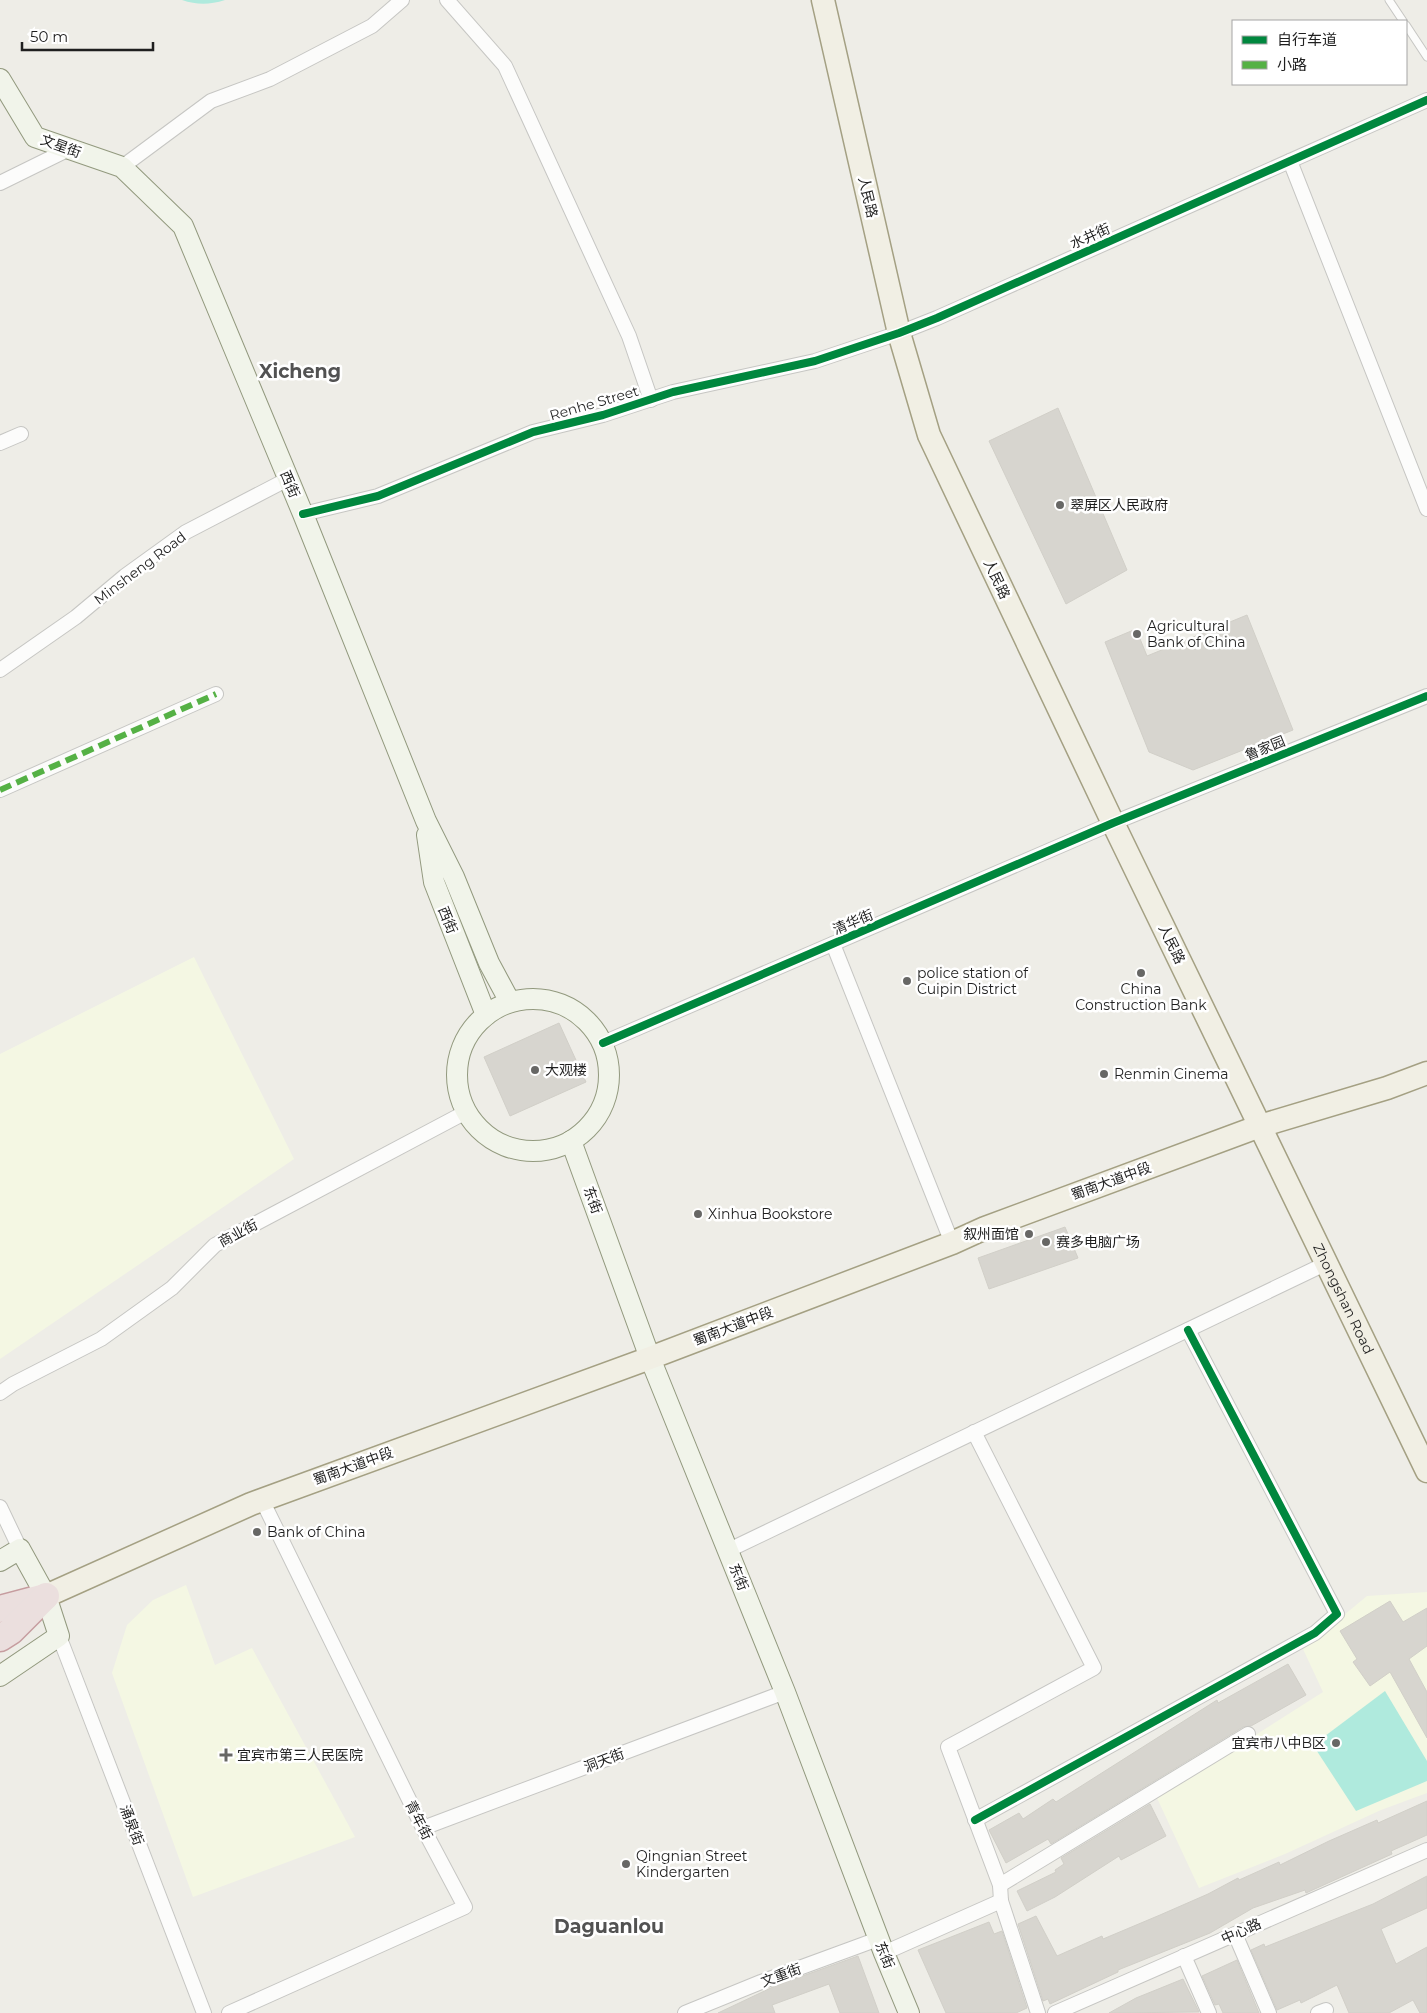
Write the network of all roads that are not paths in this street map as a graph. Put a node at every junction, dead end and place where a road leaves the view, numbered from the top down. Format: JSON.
{"nodes":[{"id":1,"x":402,"y":0,"type":"edge"},
{"id":2,"x":447,"y":0,"type":"edge"},
{"id":3,"x":823,"y":0,"type":"edge"},
{"id":4,"x":1389,"y":0,"type":"edge"},
{"id":5,"x":1402,"y":20,"type":"edge"},
{"id":6,"x":1407,"y":27,"type":"edge"},
{"id":7,"x":1427,"y":58,"type":"edge"},
{"id":8,"x":0,"y":79,"type":"edge"},
{"id":9,"x":1427,"y":100,"type":"edge"},
{"id":10,"x":69,"y":149,"type":"junction"},
{"id":11,"x":1290,"y":161,"type":"junction"},
{"id":12,"x":122,"y":167,"type":"junction"},
{"id":13,"x":0,"y":183,"type":"edge"},
{"id":14,"x":899,"y":333,"type":"junction"},
{"id":15,"x":651,"y":400,"type":"junction"},
{"id":16,"x":21,"y":434,"type":"dead end"},
{"id":17,"x":0,"y":443,"type":"edge"},
{"id":18,"x":288,"y":479,"type":"junction"},
{"id":19,"x":1427,"y":509,"type":"edge"},
{"id":20,"x":303,"y":514,"type":"junction"},
{"id":21,"x":0,"y":670,"type":"edge"},
{"id":22,"x":216,"y":694,"type":"dead end"},
{"id":23,"x":1427,"y":696,"type":"edge"},
{"id":24,"x":0,"y":790,"type":"edge"},
{"id":25,"x":426,"y":821,"type":"junction"},
{"id":26,"x":1113,"y":823,"type":"junction"},
{"id":27,"x":833,"y":944,"type":"junction"},
{"id":28,"x":510,"y":1002,"type":"junction"},
{"id":29,"x":486,"y":1015,"type":"junction"},
{"id":30,"x":603,"y":1043,"type":"junction"},
{"id":31,"x":1427,"y":1073,"type":"edge"},
{"id":32,"x":466,"y":1112,"type":"junction"},
{"id":33,"x":1260,"y":1126,"type":"junction"},
{"id":34,"x":571,"y":1141,"type":"junction"},
{"id":35,"x":952,"y":1243,"type":"junction"},
{"id":36,"x":1327,"y":1264,"type":"junction"},
{"id":37,"x":1188,"y":1330,"type":"junction"},
{"id":38,"x":650,"y":1358,"type":"junction"},
{"id":39,"x":0,"y":1392,"type":"edge"},
{"id":40,"x":974,"y":1432,"type":"junction"},
{"id":41,"x":1427,"y":1471,"type":"edge"},
{"id":42,"x":262,"y":1500,"type":"junction"},
{"id":43,"x":0,"y":1506,"type":"edge"},
{"id":44,"x":20,"y":1549,"type":"junction"},
{"id":45,"x":728,"y":1550,"type":"junction"},
{"id":46,"x":0,"y":1561,"type":"edge"},
{"id":47,"x":46,"y":1596,"type":"junction"},
{"id":48,"x":0,"y":1609,"type":"edge"},
{"id":49,"x":59,"y":1636,"type":"junction"},
{"id":50,"x":0,"y":1638,"type":"edge"},
{"id":51,"x":0,"y":1676,"type":"edge"},
{"id":52,"x":785,"y":1692,"type":"junction"},
{"id":53,"x":1248,"y":1734,"type":"dead end"},
{"id":54,"x":975,"y":1820,"type":"junction"},
{"id":55,"x":423,"y":1828,"type":"junction"},
{"id":56,"x":1427,"y":1850,"type":"edge"},
{"id":57,"x":1000,"y":1885,"type":"junction"},
{"id":58,"x":1001,"y":1902,"type":"junction"},
{"id":59,"x":1235,"y":1934,"type":"junction"},
{"id":60,"x":881,"y":1946,"type":"junction"},
{"id":61,"x":1184,"y":1956,"type":"junction"},
{"id":62,"x":1076,"y":2009,"type":"edge"},
{"id":63,"x":204,"y":2013,"type":"edge"},
{"id":64,"x":229,"y":2013,"type":"edge"},
{"id":65,"x":686,"y":2013,"type":"edge"},
{"id":66,"x":909,"y":2013,"type":"edge"},
{"id":67,"x":1038,"y":2013,"type":"edge"},
{"id":68,"x":1055,"y":2013,"type":"edge"},
{"id":69,"x":1209,"y":2013,"type":"edge"},
{"id":70,"x":1269,"y":2013,"type":"edge"}],
"edges":[{"from":1,"to":12,"type":"street"},
{"from":2,"to":15,"type":"street"},
{"from":3,"to":14,"type":"main road","name":"人民路"},
{"from":4,"to":5,"type":"lane"},
{"from":6,"to":7,"type":"lane"},
{"from":8,"to":10,"type":"main road","name":"文星街"},
{"from":9,"to":11,"type":"street","name":"水井街"},
{"from":10,"to":12,"type":"main road","name":"文星街"},
{"from":10,"to":13,"type":"street"},
{"from":11,"to":14,"type":"street","name":"水井街"},
{"from":11,"to":19,"type":"street"},
{"from":12,"to":18,"type":"main road","name":"西街"},
{"from":14,"to":15,"type":"street","name":"Renhe Street"},
{"from":14,"to":26,"type":"main road","name":"人民路"},
{"from":15,"to":20,"type":"street","name":"Renhe Street"},
{"from":16,"to":17,"type":"street"},
{"from":18,"to":20,"type":"main road","name":"西街"},
{"from":18,"to":21,"type":"street","name":"Minsheng Road"},
{"from":20,"to":25,"type":"main road","name":"西街"},
{"from":22,"to":24,"type":"street"},
{"from":23,"to":26,"type":"street","name":"鲁家园"},
{"from":25,"to":28,"type":"main road","name":"西街"},
{"from":25,"to":29,"type":"main road","name":"西街"},
{"from":26,"to":27,"type":"street","name":"清华街"},
{"from":26,"to":33,"type":"main road","name":"人民路"},
{"from":27,"to":30,"type":"street","name":"清华街"},
{"from":27,"to":35,"type":"street"},
{"from":28,"to":29,"type":"main road"},
{"from":28,"to":30,"type":"main road"},
{"from":29,"to":32,"type":"main road"},
{"from":30,"to":34,"type":"main road"},
{"from":31,"to":33,"type":"main road","name":"蜀南大道中段"},
{"from":32,"to":34,"type":"main road"},
{"from":32,"to":39,"type":"street","name":"商业街"},
{"from":33,"to":35,"type":"main road","name":"蜀南大道中段"},
{"from":33,"to":36,"type":"main road","name":"Zhongshan Road"},
{"from":34,"to":38,"type":"main road","name":"东街"},
{"from":35,"to":38,"type":"main road","name":"蜀南大道中段"},
{"from":36,"to":37,"type":"street"},
{"from":36,"to":41,"type":"main road","name":"Zhongshan Road"},
{"from":37,"to":40,"type":"street"},
{"from":37,"to":54,"type":"street"},
{"from":38,"to":42,"type":"main road","name":"蜀南大道中段"},
{"from":38,"to":45,"type":"main road","name":"东街"},
{"from":40,"to":45,"type":"street"},
{"from":40,"to":54,"type":"street"},
{"from":42,"to":47,"type":"main road","name":"蜀南大道中段"},
{"from":42,"to":55,"type":"street","name":"青年街"},
{"from":43,"to":44,"type":"street"},
{"from":44,"to":46,"type":"main road"},
{"from":44,"to":47,"type":"main road"},
{"from":45,"to":52,"type":"main road","name":"东街"},
{"from":47,"to":48,"type":"highway"},
{"from":47,"to":49,"type":"main road"},
{"from":47,"to":50,"type":"highway"},
{"from":49,"to":51,"type":"main road"},
{"from":49,"to":63,"type":"street","name":"涌泉街"},
{"from":52,"to":55,"type":"street","name":"洞天街"},
{"from":52,"to":60,"type":"main road","name":"东街"},
{"from":53,"to":57,"type":"street"},
{"from":54,"to":57,"type":"street"},
{"from":55,"to":64,"type":"street","name":"青年街"},
{"from":56,"to":59,"type":"street","name":"中心路"},
{"from":57,"to":58,"type":"street"},
{"from":58,"to":60,"type":"street","name":"文重街"},
{"from":58,"to":67,"type":"street"},
{"from":59,"to":61,"type":"street","name":"中心路"},
{"from":59,"to":70,"type":"street"},
{"from":60,"to":65,"type":"street","name":"文重街"},
{"from":60,"to":66,"type":"main road","name":"东街"},
{"from":61,"to":62,"type":"street","name":"中心路"},
{"from":61,"to":69,"type":"street"},
{"from":62,"to":68,"type":"street","name":"中心路"}]}
